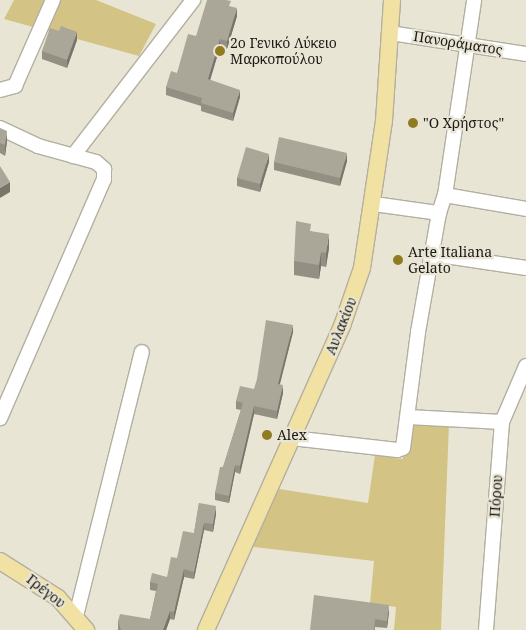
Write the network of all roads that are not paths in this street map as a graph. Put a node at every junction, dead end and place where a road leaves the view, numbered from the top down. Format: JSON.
{"nodes":[{"id":1,"x":53,"y":0,"type":"edge"},
{"id":2,"x":193,"y":0,"type":"edge"},
{"id":3,"x":392,"y":0,"type":"edge"},
{"id":4,"x":474,"y":0,"type":"edge"},
{"id":5,"x":390,"y":33,"type":"junction"},
{"id":6,"x":469,"y":43,"type":"junction"},
{"id":7,"x":526,"y":54,"type":"edge"},
{"id":8,"x":0,"y":90,"type":"edge"},
{"id":9,"x":0,"y":128,"type":"edge"},
{"id":10,"x":73,"y":156,"type":"junction"},
{"id":11,"x":445,"y":195,"type":"junction"},
{"id":12,"x":374,"y":204,"type":"junction"},
{"id":13,"x":526,"y":209,"type":"edge"},
{"id":14,"x":439,"y":213,"type":"junction"},
{"id":15,"x":432,"y":254,"type":"junction"},
{"id":16,"x":526,"y":268,"type":"edge"},
{"id":17,"x":142,"y":352,"type":"dead end"},
{"id":18,"x":526,"y":366,"type":"edge"},
{"id":19,"x":408,"y":417,"type":"junction"},
{"id":20,"x":0,"y":418,"type":"edge"},
{"id":21,"x":502,"y":422,"type":"junction"},
{"id":22,"x":292,"y":438,"type":"junction"},
{"id":23,"x":0,"y":561,"type":"edge"},
{"id":24,"x":76,"y":616,"type":"junction"},
{"id":25,"x":86,"y":630,"type":"edge"},
{"id":26,"x":206,"y":630,"type":"edge"},
{"id":27,"x":486,"y":630,"type":"edge"}],
"edges":[{"from":1,"to":8,"type":"street"},
{"from":2,"to":10,"type":"street"},
{"from":3,"to":5,"type":"main road","name":"Αυλακίου"},
{"from":4,"to":6,"type":"street"},
{"from":5,"to":6,"type":"street","name":"Πανοράματος"},
{"from":5,"to":12,"type":"main road","name":"Αυλακίου"},
{"from":6,"to":7,"type":"street","name":"Πανοράματος"},
{"from":6,"to":11,"type":"street"},
{"from":9,"to":10,"type":"street"},
{"from":10,"to":20,"type":"street"},
{"from":11,"to":13,"type":"street"},
{"from":11,"to":14,"type":"street"},
{"from":12,"to":14,"type":"street"},
{"from":12,"to":22,"type":"main road","name":"Αυλακίου"},
{"from":14,"to":15,"type":"street"},
{"from":15,"to":16,"type":"street"},
{"from":15,"to":19,"type":"street"},
{"from":17,"to":24,"type":"street"},
{"from":18,"to":21,"type":"street","name":"Πόρου"},
{"from":19,"to":21,"type":"street"},
{"from":19,"to":22,"type":"street"},
{"from":21,"to":27,"type":"street","name":"Πόρου"},
{"from":22,"to":26,"type":"main road","name":"Αυλακίου"},
{"from":23,"to":24,"type":"main road","name":"Γρέγου"},
{"from":24,"to":25,"type":"main road","name":"Γρέγου"}]}
